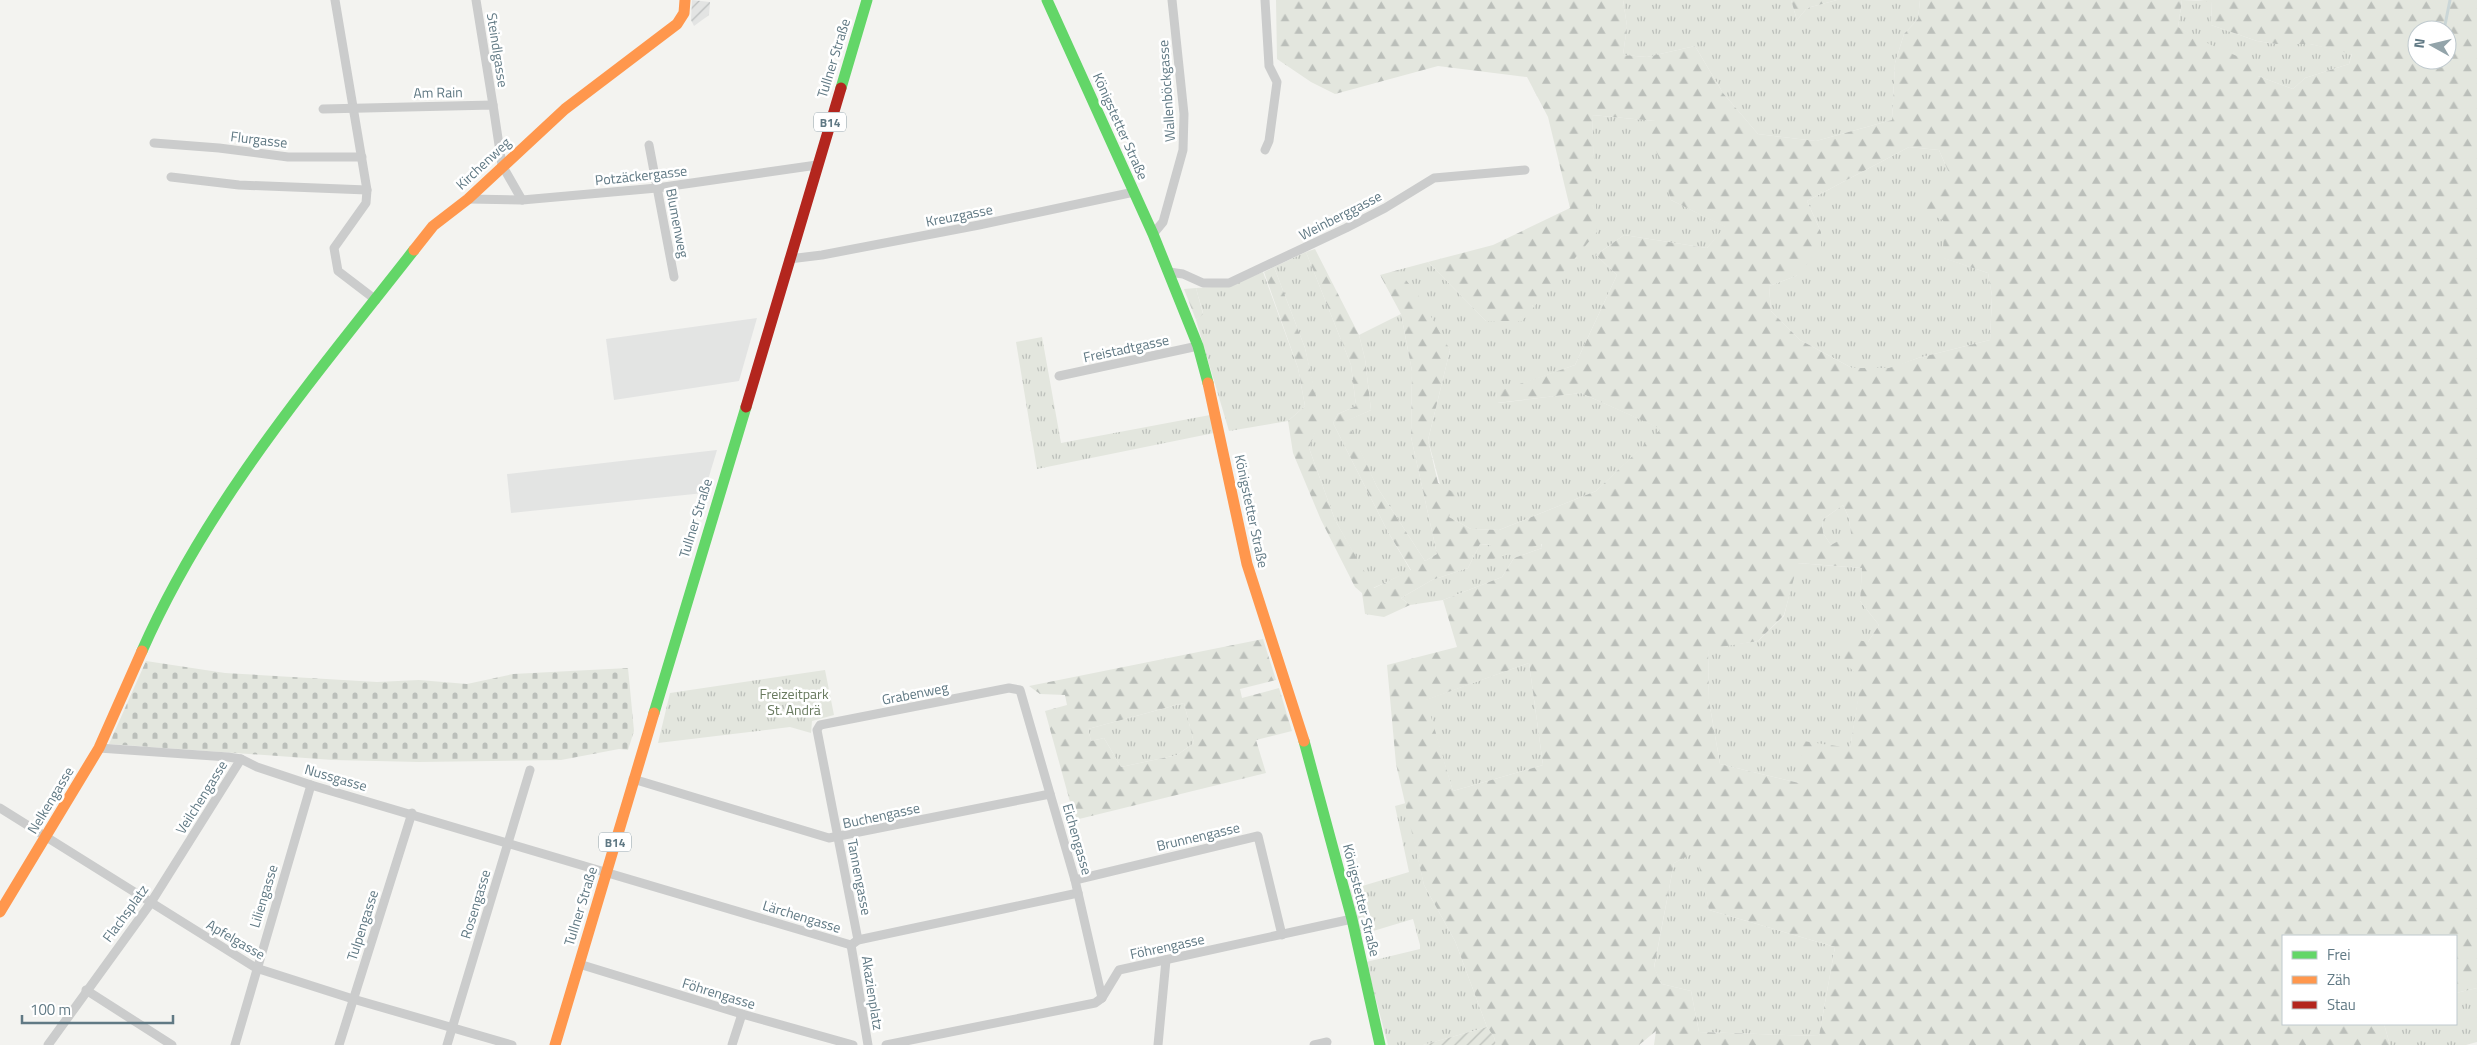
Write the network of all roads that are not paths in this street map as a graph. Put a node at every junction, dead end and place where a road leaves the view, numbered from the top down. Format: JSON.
{"nodes":[{"id":1,"x":335,"y":0,"type":"edge"},
{"id":2,"x":476,"y":0,"type":"edge"},
{"id":3,"x":685,"y":0,"type":"edge"},
{"id":4,"x":866,"y":0,"type":"edge"},
{"id":5,"x":1046,"y":0,"type":"edge"},
{"id":6,"x":1172,"y":0,"type":"edge"},
{"id":7,"x":1265,"y":0,"type":"edge"},
{"id":8,"x":493,"y":105,"type":"junction"},
{"id":9,"x":354,"y":107,"type":"junction"},
{"id":10,"x":323,"y":109,"type":"dead end"},
{"id":11,"x":154,"y":143,"type":"dead end"},
{"id":12,"x":649,"y":145,"type":"dead end"},
{"id":13,"x":1265,"y":150,"type":"dead end"},
{"id":14,"x":362,"y":157,"type":"junction"},
{"id":15,"x":502,"y":165,"type":"junction"},
{"id":16,"x":817,"y":165,"type":"junction"},
{"id":17,"x":1525,"y":170,"type":"dead end"},
{"id":18,"x":171,"y":177,"type":"dead end"},
{"id":19,"x":657,"y":188,"type":"junction"},
{"id":20,"x":368,"y":190,"type":"junction"},
{"id":21,"x":1134,"y":192,"type":"junction"},
{"id":22,"x":468,"y":199,"type":"junction"},
{"id":23,"x":522,"y":200,"type":"junction"},
{"id":24,"x":1153,"y":234,"type":"junction"},
{"id":25,"x":789,"y":259,"type":"junction"},
{"id":26,"x":1170,"y":272,"type":"junction"},
{"id":27,"x":674,"y":277,"type":"dead end"},
{"id":28,"x":376,"y":300,"type":"junction"},
{"id":29,"x":1198,"y":346,"type":"junction"},
{"id":30,"x":1059,"y":376,"type":"dead end"},
{"id":31,"x":1020,"y":690,"type":"joint"},
{"id":32,"x":120,"y":700,"type":"joint"},
{"id":33,"x":817,"y":730,"type":"joint"},
{"id":34,"x":99,"y":748,"type":"junction"},
{"id":35,"x":241,"y":759,"type":"junction"},
{"id":36,"x":530,"y":770,"type":"dead end"},
{"id":37,"x":633,"y":779,"type":"junction"},
{"id":38,"x":311,"y":784,"type":"junction"},
{"id":39,"x":1050,"y":794,"type":"junction"},
{"id":40,"x":0,"y":808,"type":"edge"},
{"id":41,"x":412,"y":813,"type":"junction"},
{"id":42,"x":45,"y":837,"type":"junction"},
{"id":43,"x":838,"y":837,"type":"junction"},
{"id":44,"x":508,"y":842,"type":"junction"},
{"id":45,"x":184,"y":850,"type":"joint"},
{"id":46,"x":560,"y":858,"type":"joint"},
{"id":47,"x":606,"y":872,"type":"junction"},
{"id":48,"x":1075,"y":880,"type":"junction"},
{"id":49,"x":1078,"y":893,"type":"junction"},
{"id":50,"x":150,"y":904,"type":"junction"},
{"id":51,"x":0,"y":912,"type":"edge"},
{"id":52,"x":1352,"y":919,"type":"junction"},
{"id":53,"x":1282,"y":935,"type":"junction"},
{"id":54,"x":854,"y":943,"type":"junction"},
{"id":55,"x":1166,"y":960,"type":"junction"},
{"id":56,"x":579,"y":964,"type":"junction"},
{"id":57,"x":256,"y":968,"type":"junction"},
{"id":58,"x":86,"y":990,"type":"junction"},
{"id":59,"x":1102,"y":998,"type":"junction"},
{"id":60,"x":353,"y":999,"type":"junction"},
{"id":61,"x":742,"y":1014,"type":"junction"},
{"id":62,"x":452,"y":1027,"type":"junction"},
{"id":63,"x":1327,"y":1042,"type":"dead end"},
{"id":64,"x":48,"y":1045,"type":"edge"},
{"id":65,"x":172,"y":1045,"type":"edge"},
{"id":66,"x":235,"y":1045,"type":"edge"},
{"id":67,"x":339,"y":1045,"type":"edge"},
{"id":68,"x":447,"y":1045,"type":"edge"},
{"id":69,"x":512,"y":1045,"type":"edge"},
{"id":70,"x":554,"y":1045,"type":"edge"},
{"id":71,"x":732,"y":1045,"type":"edge"},
{"id":72,"x":853,"y":1045,"type":"edge"},
{"id":73,"x":868,"y":1045,"type":"edge"},
{"id":74,"x":886,"y":1045,"type":"edge"},
{"id":75,"x":1158,"y":1045,"type":"edge"},
{"id":76,"x":1314,"y":1045,"type":"edge"},
{"id":77,"x":1380,"y":1045,"type":"edge"}],
"edges":[{"from":1,"to":9,"type":"street"},
{"from":2,"to":8,"type":"street","name":"Steindlgasse"},
{"from":3,"to":15,"type":"main road","name":"Kirchenweg"},
{"from":4,"to":16,"type":"main road","name":"Tullner Straße","number":"B14"},
{"from":5,"to":21,"type":"main road","name":"Königstetter Straße"},
{"from":6,"to":24,"type":"street","name":"Wallenböckgasse"},
{"from":7,"to":13,"type":"street"},
{"from":8,"to":9,"type":"street","name":"Am Rain"},
{"from":8,"to":15,"type":"street"},
{"from":9,"to":10,"type":"street","name":"Am Rain"},
{"from":9,"to":14,"type":"street"},
{"from":11,"to":14,"type":"street","name":"Flurgasse"},
{"from":12,"to":19,"type":"street","name":"Blumenweg"},
{"from":14,"to":20,"type":"street"},
{"from":15,"to":22,"type":"main road","name":"Kirchenweg"},
{"from":15,"to":23,"type":"street"},
{"from":16,"to":19,"type":"street","name":"Potzäckergasse"},
{"from":16,"to":25,"type":"main road","name":"Tullner Straße","number":"B14"},
{"from":17,"to":26,"type":"street","name":"Weinberggasse"},
{"from":18,"to":20,"type":"street"},
{"from":19,"to":23,"type":"street","name":"Potzäckergasse"},
{"from":19,"to":27,"type":"street","name":"Blumenweg"},
{"from":20,"to":28,"type":"street"},
{"from":21,"to":24,"type":"main road","name":"Königstetter Straße"},
{"from":21,"to":25,"type":"street","name":"Kreuzgasse"},
{"from":22,"to":23,"type":"street","name":"Potzäckergasse"},
{"from":22,"to":28,"type":"main road","name":"Kirchenweg"},
{"from":24,"to":26,"type":"main road","name":"Königstetter Straße"},
{"from":25,"to":37,"type":"main road","name":"Tullner Straße","number":"B14"},
{"from":26,"to":29,"type":"main road","name":"Königstetter Straße"},
{"from":28,"to":32,"type":"main road","name":"Kirchenweg"},
{"from":29,"to":30,"type":"street","name":"Freistadtgasse"},
{"from":29,"to":52,"type":"main road","name":"Königstetter Straße"},
{"from":31,"to":33,"type":"street","name":"Grabenweg"},
{"from":31,"to":39,"type":"street","name":"Eichengasse"},
{"from":32,"to":34,"type":"main road","name":"Nelkengasse"},
{"from":33,"to":43,"type":"street","name":"Tannengasse"},
{"from":34,"to":35,"type":"street","name":"Nussgasse"},
{"from":34,"to":42,"type":"main road","name":"Nelkengasse"},
{"from":35,"to":38,"type":"street","name":"Nussgasse"},
{"from":35,"to":45,"type":"street","name":"Veilchengasse"},
{"from":36,"to":44,"type":"street","name":"Rosengasse"},
{"from":37,"to":43,"type":"street","name":"Buchengasse"},
{"from":37,"to":47,"type":"main road","name":"Tullner Straße","number":"B14"},
{"from":38,"to":41,"type":"street","name":"Nussgasse"},
{"from":38,"to":57,"type":"street","name":"Liliengasse"},
{"from":39,"to":43,"type":"street","name":"Buchengasse"},
{"from":39,"to":48,"type":"street","name":"Eichengasse"},
{"from":40,"to":42,"type":"street","name":"Apfelgasse"},
{"from":41,"to":44,"type":"street","name":"Nussgasse"},
{"from":41,"to":60,"type":"street","name":"Tulpengasse"},
{"from":42,"to":50,"type":"street","name":"Apfelgasse"},
{"from":42,"to":51,"type":"main road","name":"Nelkengasse"},
{"from":43,"to":54,"type":"street","name":"Tannengasse"},
{"from":44,"to":46,"type":"street","name":"Nussgasse"},
{"from":44,"to":62,"type":"street","name":"Rosengasse"},
{"from":45,"to":50,"type":"street","name":"Flachsplatz"},
{"from":46,"to":47,"type":"street","name":"Lärchengasse"},
{"from":47,"to":54,"type":"street","name":"Lärchengasse"},
{"from":47,"to":56,"type":"main road","name":"Tullner Straße","number":"B14"},
{"from":48,"to":49,"type":"street","name":"Eichengasse"},
{"from":48,"to":53,"type":"street","name":"Brunnengasse"},
{"from":49,"to":54,"type":"street","name":"Lärchengasse"},
{"from":49,"to":59,"type":"street","name":"Eichengasse"},
{"from":50,"to":57,"type":"street","name":"Apfelgasse"},
{"from":50,"to":58,"type":"street","name":"Flachsplatz"},
{"from":52,"to":53,"type":"street","name":"Föhrengasse"},
{"from":52,"to":77,"type":"main road","name":"Königstetter Straße"},
{"from":53,"to":55,"type":"street","name":"Föhrengasse"},
{"from":54,"to":73,"type":"street","name":"Akazienplatz"},
{"from":55,"to":59,"type":"street","name":"Föhrengasse"},
{"from":55,"to":75,"type":"street"},
{"from":56,"to":61,"type":"street","name":"Föhrengasse"},
{"from":56,"to":70,"type":"main road","name":"Tullner Straße","number":"B14"},
{"from":57,"to":60,"type":"street","name":"Apfelgasse"},
{"from":57,"to":66,"type":"street","name":"Liliengasse"},
{"from":58,"to":64,"type":"street"},
{"from":58,"to":65,"type":"street"},
{"from":59,"to":74,"type":"street"},
{"from":60,"to":62,"type":"street","name":"Apfelgasse"},
{"from":60,"to":67,"type":"street","name":"Tulpengasse"},
{"from":61,"to":71,"type":"street"},
{"from":61,"to":72,"type":"street","name":"Föhrengasse"},
{"from":62,"to":68,"type":"street","name":"Rosengasse"},
{"from":62,"to":69,"type":"street","name":"Apfelgasse"},
{"from":63,"to":76,"type":"street"}]}
